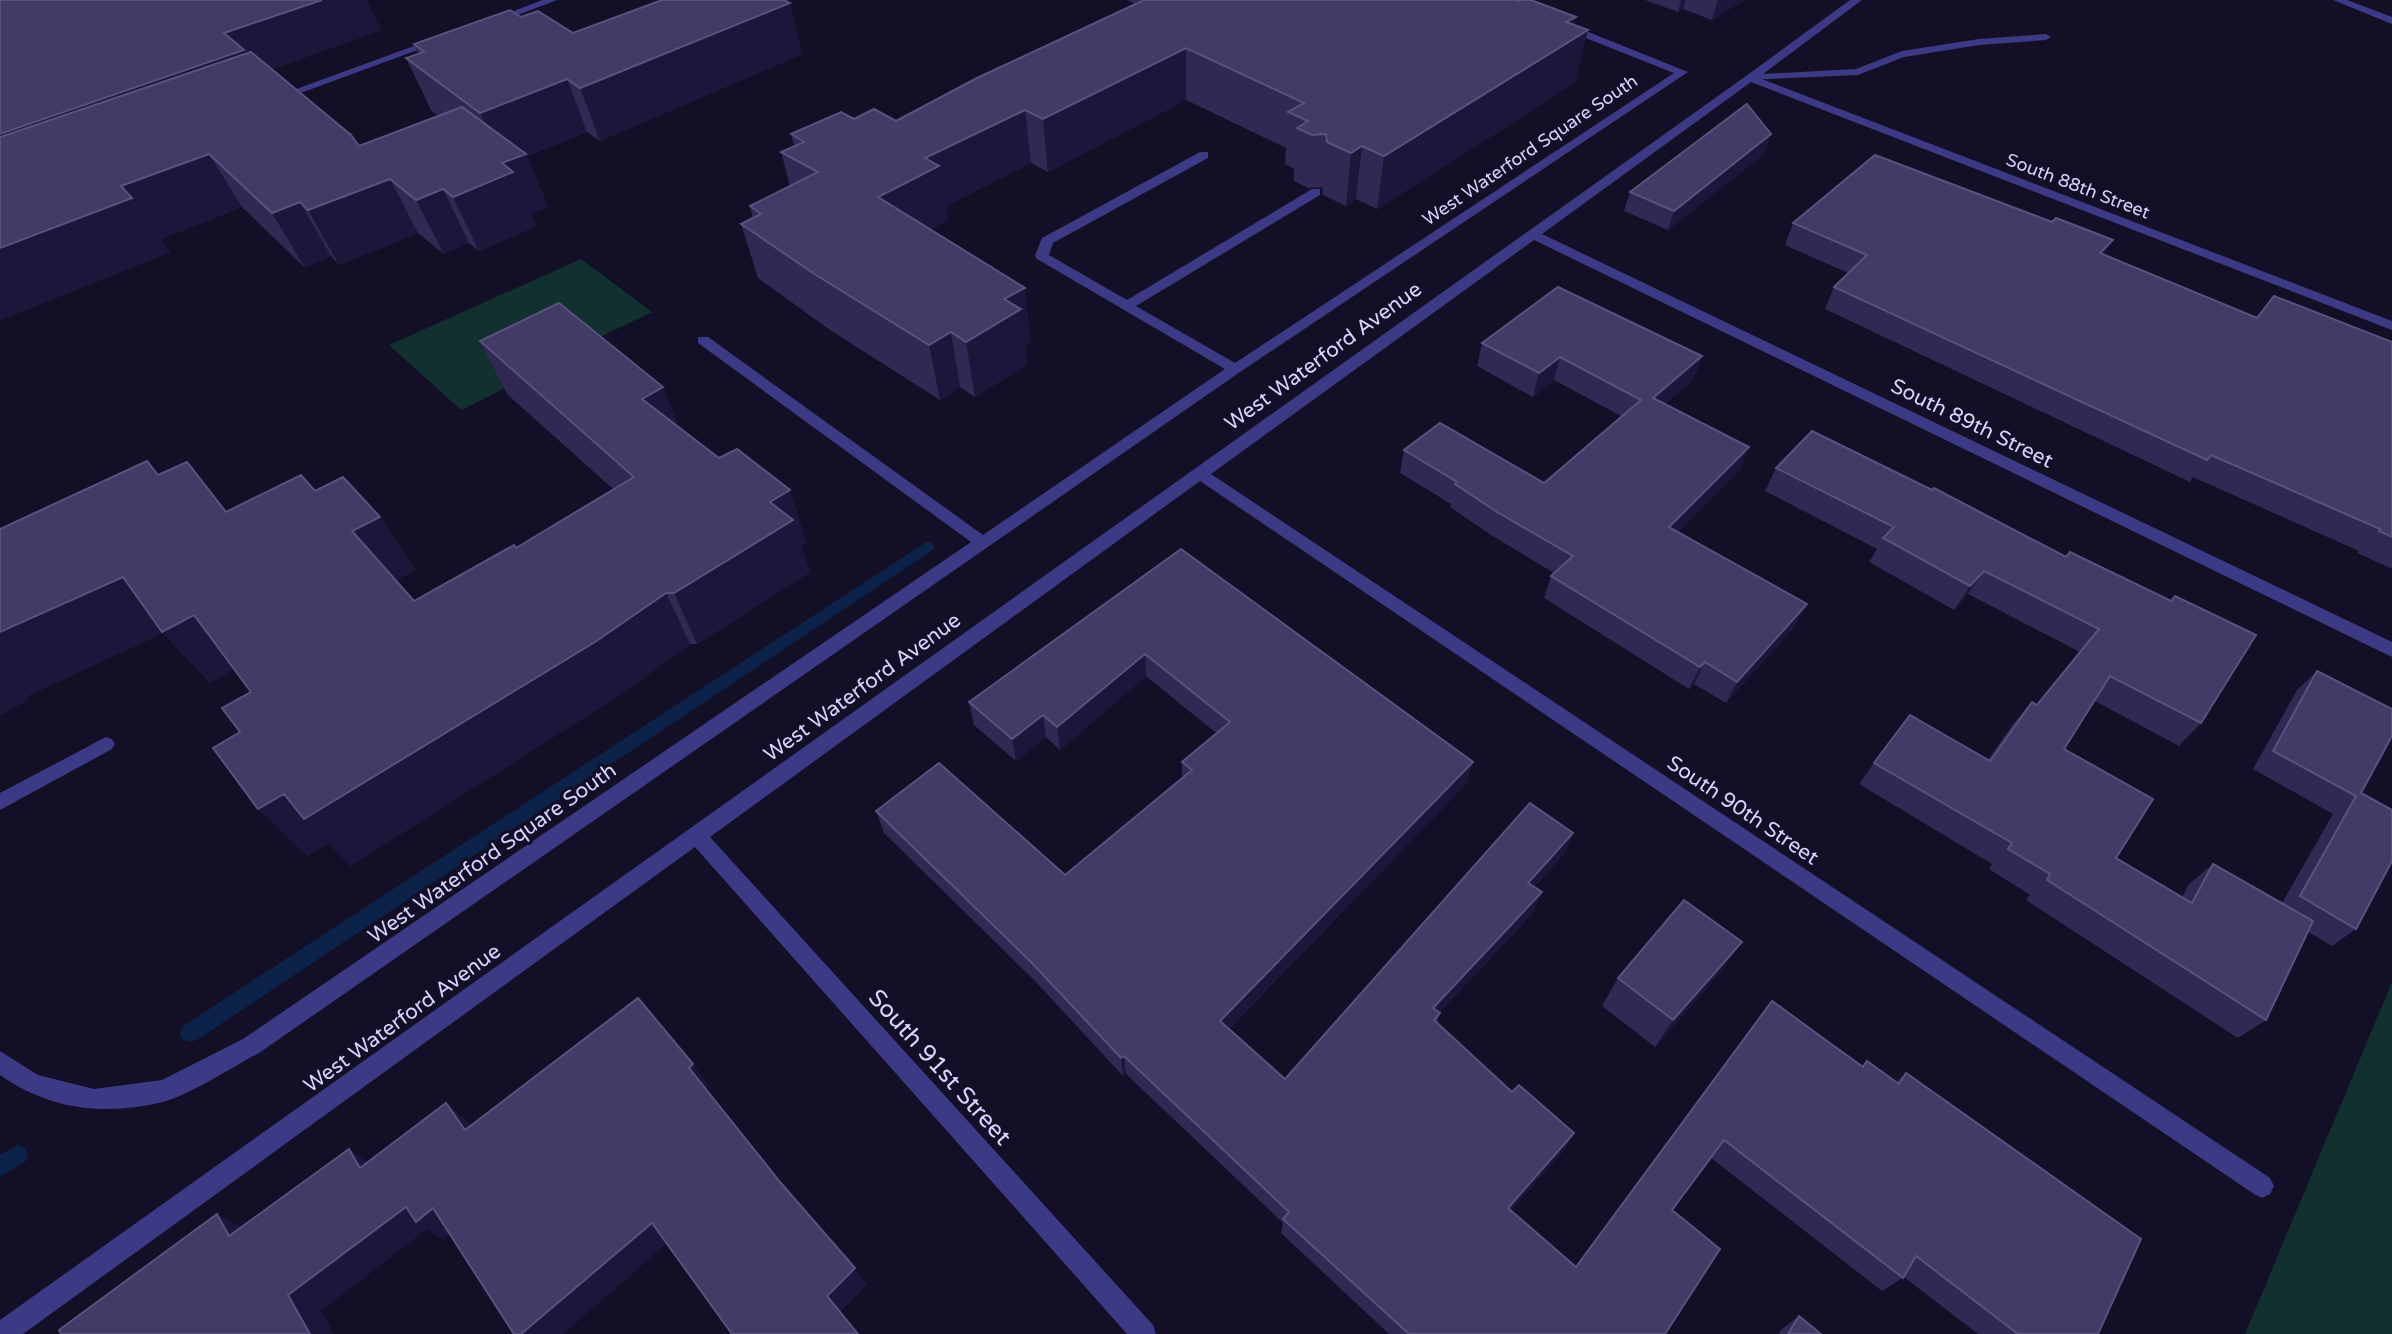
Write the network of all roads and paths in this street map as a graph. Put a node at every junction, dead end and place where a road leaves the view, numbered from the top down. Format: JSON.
{"nodes":[{"id":1,"x":552,"y":0,"type":"edge"},
{"id":2,"x":1857,"y":0,"type":"edge"},
{"id":3,"x":2338,"y":0,"type":"edge"},
{"id":4,"x":1545,"y":18,"type":"edge"},
{"id":5,"x":2392,"y":20,"type":"edge"},
{"id":6,"x":481,"y":25,"type":"edge"},
{"id":7,"x":455,"y":34,"type":"edge"},
{"id":8,"x":2046,"y":37,"type":"dead end"},
{"id":9,"x":1751,"y":78,"type":"junction"},
{"id":10,"x":260,"y":105,"type":"edge"},
{"id":11,"x":1204,"y":155,"type":"dead end"},
{"id":12,"x":1316,"y":192,"type":"edge"},
{"id":13,"x":1533,"y":234,"type":"junction"},
{"id":14,"x":1126,"y":306,"type":"junction"},
{"id":15,"x":2392,"y":326,"type":"edge"},
{"id":16,"x":703,"y":340,"type":"dead end"},
{"id":17,"x":1235,"y":369,"type":"junction"},
{"id":18,"x":1199,"y":473,"type":"junction"},
{"id":19,"x":982,"y":543,"type":"junction"},
{"id":20,"x":2392,"y":650,"type":"edge"},
{"id":21,"x":107,"y":744,"type":"dead end"},
{"id":22,"x":0,"y":802,"type":"edge"},
{"id":23,"x":696,"y":835,"type":"junction"},
{"id":24,"x":0,"y":1062,"type":"edge"},
{"id":25,"x":2262,"y":1186,"type":"dead end"},
{"id":26,"x":2,"y":1334,"type":"edge"},
{"id":27,"x":1144,"y":1334,"type":"edge"}],
"edges":[{"from":1,"to":6,"type":"street"},
{"from":2,"to":9,"type":"street","name":"West Waterford Avenue"},
{"from":3,"to":5,"type":"street"},
{"from":4,"to":17,"type":"street","name":"West Waterford Square South"},
{"from":7,"to":10,"type":"street"},
{"from":8,"to":9,"type":"street"},
{"from":9,"to":13,"type":"street","name":"West Waterford Avenue"},
{"from":9,"to":15,"type":"street","name":"South 88th Street"},
{"from":11,"to":14,"type":"street"},
{"from":12,"to":14,"type":"street"},
{"from":13,"to":18,"type":"street","name":"West Waterford Avenue"},
{"from":13,"to":20,"type":"street","name":"South 89th Street"},
{"from":14,"to":17,"type":"street"},
{"from":16,"to":19,"type":"street"},
{"from":17,"to":19,"type":"street","name":"West Waterford Square South"},
{"from":18,"to":23,"type":"street","name":"West Waterford Avenue"},
{"from":18,"to":25,"type":"street","name":"South 90th Street"},
{"from":19,"to":24,"type":"street","name":"West Waterford Square South"},
{"from":21,"to":22,"type":"street"},
{"from":23,"to":26,"type":"street","name":"West Waterford Avenue"},
{"from":23,"to":27,"type":"street","name":"South 91st Street"}]}
